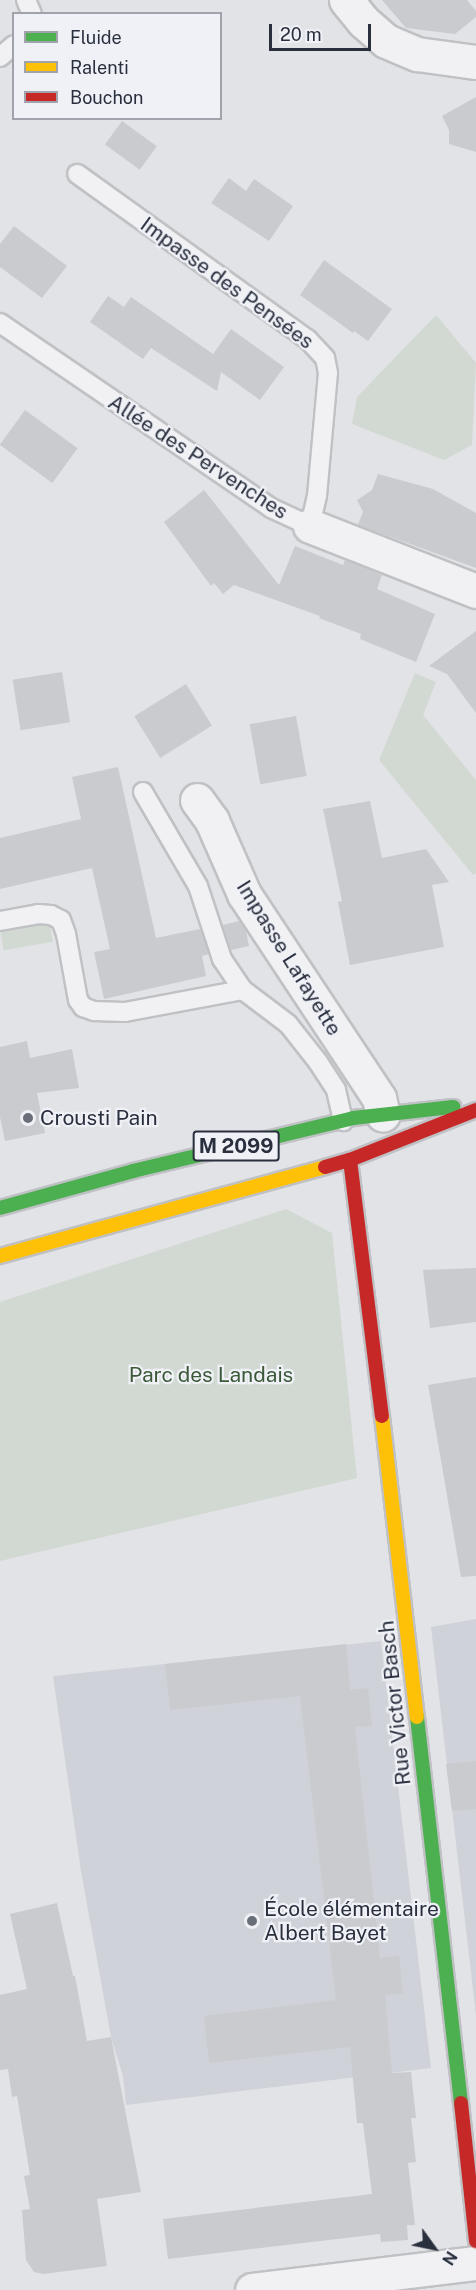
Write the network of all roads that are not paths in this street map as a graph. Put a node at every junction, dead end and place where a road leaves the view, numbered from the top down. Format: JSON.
{"nodes":[{"id":1,"x":346,"y":0,"type":"edge"},
{"id":2,"x":12,"y":47,"type":"edge"},
{"id":3,"x":0,"y":57,"type":"edge"},
{"id":4,"x":476,"y":62,"type":"edge"},
{"id":5,"x":77,"y":174,"type":"dead end"},
{"id":6,"x":0,"y":322,"type":"edge"},
{"id":7,"x":310,"y":526,"type":"junction"},
{"id":8,"x":476,"y":591,"type":"edge"},
{"id":9,"x":143,"y":792,"type":"dead end"},
{"id":10,"x":197,"y":800,"type":"dead end"},
{"id":11,"x":0,"y":921,"type":"edge"},
{"id":12,"x":243,"y":990,"type":"junction"},
{"id":13,"x":476,"y":1105,"type":"edge"},
{"id":14,"x":476,"y":1110,"type":"edge"},
{"id":15,"x":383,"y":1115,"type":"junction"},
{"id":16,"x":343,"y":1121,"type":"junction"},
{"id":17,"x":350,"y":1160,"type":"junction"},
{"id":18,"x":0,"y":1208,"type":"edge"},
{"id":19,"x":0,"y":1256,"type":"edge"},
{"id":20,"x":467,"y":2079,"type":"edge"},
{"id":21,"x":476,"y":2241,"type":"edge"},
{"id":22,"x":476,"y":2263,"type":"edge"},
{"id":23,"x":252,"y":2290,"type":"edge"}],
"edges":[{"from":1,"to":4,"type":"street"},
{"from":2,"to":3,"type":"lane"},
{"from":5,"to":7,"type":"lane","name":"Impasse des Pensées"},
{"from":6,"to":7,"type":"lane","name":"Allée des Pervenches"},
{"from":7,"to":8,"type":"street","name":"Allée des Pervenches"},
{"from":9,"to":12,"type":"lane"},
{"from":10,"to":15,"type":"street","name":"Impasse Lafayette"},
{"from":11,"to":12,"type":"lane"},
{"from":12,"to":16,"type":"lane"},
{"from":13,"to":15,"type":"street","number":"M 2099"},
{"from":14,"to":17,"type":"street","number":"M 2099"},
{"from":15,"to":16,"type":"street","number":"M 2099"},
{"from":15,"to":17,"type":"lane"},
{"from":16,"to":18,"type":"street","number":"M 2099"},
{"from":17,"to":19,"type":"street","number":"M 2099"},
{"from":17,"to":20,"type":"street","name":"Rue Victor Basch"},
{"from":20,"to":21,"type":"street","name":"Rue Victor Basch"},
{"from":22,"to":23,"type":"street"}]}
